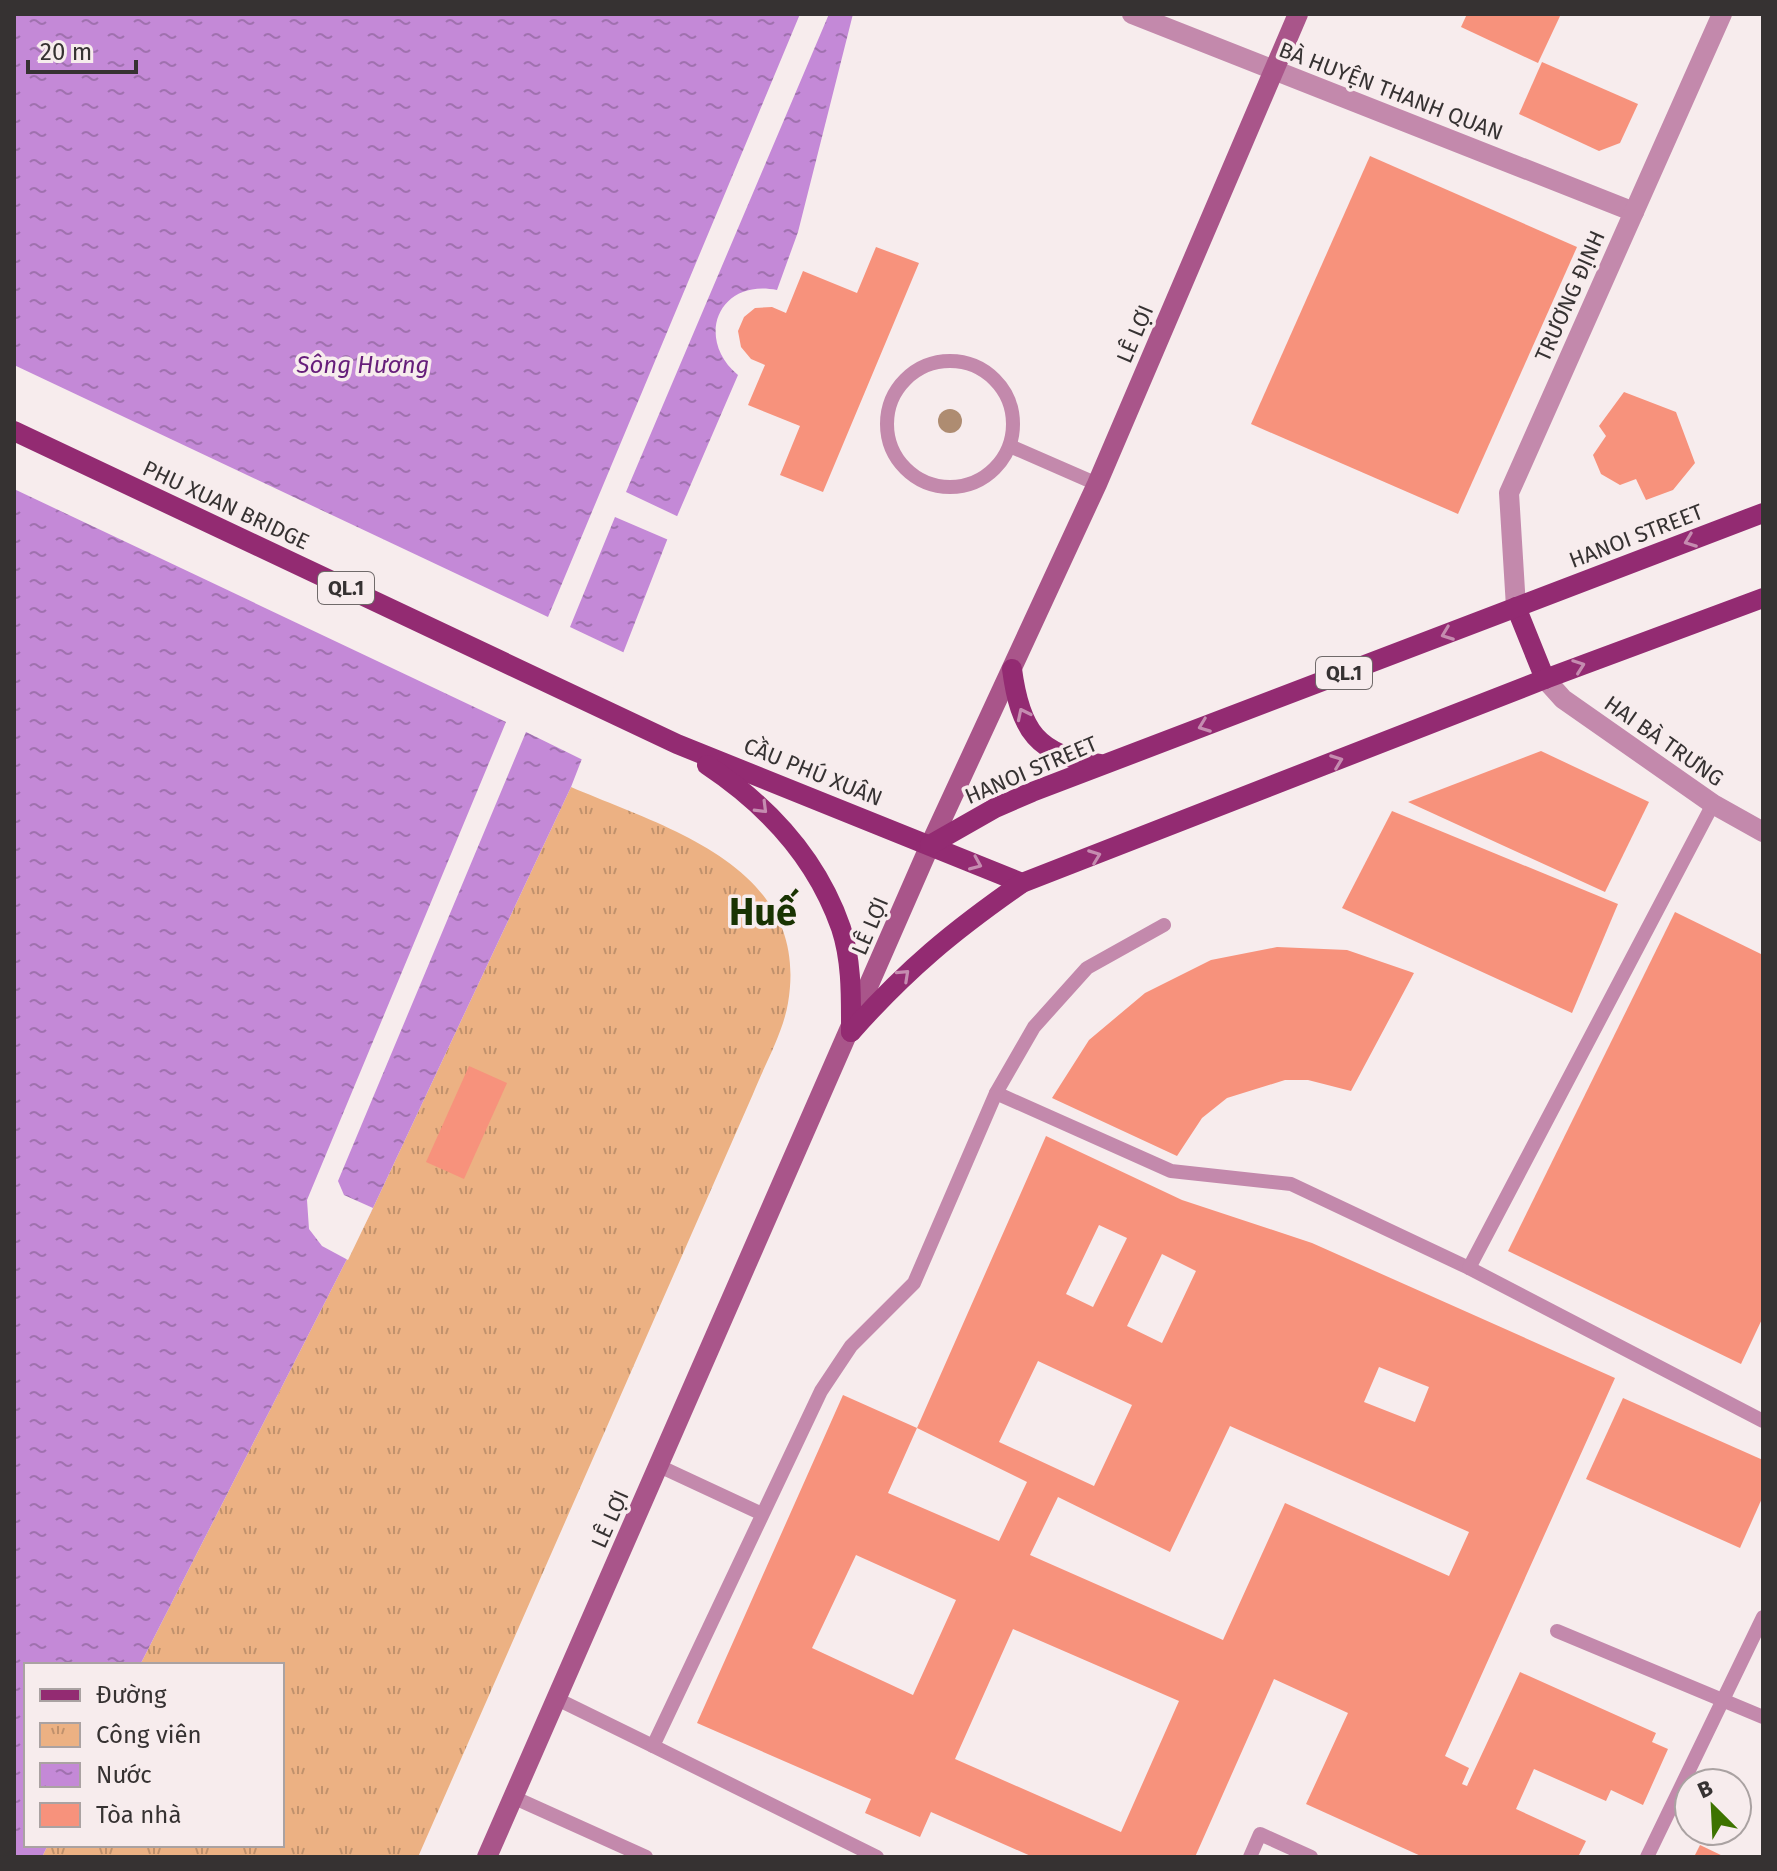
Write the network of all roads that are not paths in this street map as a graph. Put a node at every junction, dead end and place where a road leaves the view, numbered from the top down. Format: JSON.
{"nodes":[{"id":1,"x":1132,"y":14,"type":"edge"},
{"id":2,"x":1298,"y":14,"type":"edge"},
{"id":3,"x":1722,"y":14,"type":"edge"},
{"id":4,"x":1274,"y":71,"type":"junction"},
{"id":5,"x":1634,"y":212,"type":"junction"},
{"id":6,"x":14,"y":431,"type":"edge"},
{"id":7,"x":1010,"y":446,"type":"junction"},
{"id":8,"x":1097,"y":484,"type":"junction"},
{"id":9,"x":1763,"y":513,"type":"edge"},
{"id":10,"x":1763,"y":598,"type":"edge"},
{"id":11,"x":1516,"y":607,"type":"junction"},
{"id":12,"x":1012,"y":669,"type":"junction"},
{"id":13,"x":1545,"y":679,"type":"junction"},
{"id":14,"x":677,"y":744,"type":"junction"},
{"id":15,"x":1104,"y":764,"type":"junction"},
{"id":16,"x":1713,"y":804,"type":"junction"},
{"id":17,"x":1763,"y":832,"type":"edge"},
{"id":18,"x":930,"y":845,"type":"junction"},
{"id":19,"x":1022,"y":883,"type":"junction"},
{"id":20,"x":1164,"y":925,"type":"dead end"},
{"id":21,"x":851,"y":1032,"type":"junction"},
{"id":22,"x":996,"y":1093,"type":"junction"},
{"id":23,"x":1469,"y":1268,"type":"junction"},
{"id":24,"x":1763,"y":1421,"type":"edge"},
{"id":25,"x":659,"y":1466,"type":"junction"},
{"id":26,"x":760,"y":1513,"type":"junction"},
{"id":27,"x":1763,"y":1617,"type":"edge"},
{"id":28,"x":1557,"y":1631,"type":"dead end"},
{"id":29,"x":557,"y":1699,"type":"junction"},
{"id":30,"x":1723,"y":1699,"type":"junction"},
{"id":31,"x":1763,"y":1717,"type":"edge"},
{"id":32,"x":653,"y":1746,"type":"junction"},
{"id":33,"x":515,"y":1798,"type":"junction"},
{"id":34,"x":487,"y":1857,"type":"edge"},
{"id":35,"x":646,"y":1857,"type":"edge"},
{"id":36,"x":877,"y":1857,"type":"edge"},
{"id":37,"x":1250,"y":1857,"type":"edge"},
{"id":38,"x":1311,"y":1857,"type":"edge"},
{"id":39,"x":1647,"y":1857,"type":"edge"}],
"edges":[{"from":1,"to":4,"type":"street","name":"BÀ HUYỆN THANH QUAN"},
{"from":2,"to":4,"type":"main road","name":"LÊ LỢI"},
{"from":3,"to":5,"type":"street","name":"TRƯƠNG ĐỊNH"},
{"from":4,"to":5,"type":"street","name":"BÀ HUYỆN THANH QUAN"},
{"from":4,"to":8,"type":"main road","name":"LÊ LỢI"},
{"from":5,"to":11,"type":"street","name":"TRƯƠNG ĐỊNH"},
{"from":6,"to":14,"type":"main road","name":"PHU XUAN BRIDGE","number":"QL.1"},
{"from":7,"to":7,"type":"lane"},
{"from":7,"to":8,"type":"lane"},
{"from":8,"to":12,"type":"main road","name":"LÊ LỢI"},
{"from":9,"to":11,"type":"main road","name":"HANOI STREET","number":"QL.1","one_way":true},
{"from":13,"to":10,"type":"main road","one_way":true},
{"from":11,"to":13,"type":"main road"},
{"from":11,"to":15,"type":"main road","name":"HANOI STREET","number":"QL.1","one_way":true},
{"from":15,"to":12,"type":"main road","one_way":true},
{"from":12,"to":18,"type":"main road","name":"LÊ LỢI"},
{"from":13,"to":16,"type":"street","name":"HAI BÀ TRƯNG"},
{"from":19,"to":13,"type":"main road","one_way":true},
{"from":14,"to":18,"type":"main road","name":"CẦU PHÚ XUÂN","number":"QL.1"},
{"from":14,"to":21,"type":"main road","one_way":true},
{"from":15,"to":18,"type":"main road","name":"HANOI STREET","number":"QL.1"},
{"from":16,"to":17,"type":"street","name":"HAI BÀ TRƯNG"},
{"from":16,"to":23,"type":"lane"},
{"from":18,"to":19,"type":"main road","number":"QL.1","one_way":true},
{"from":18,"to":21,"type":"main road","name":"LÊ LỢI"},
{"from":21,"to":19,"type":"main road","one_way":true},
{"from":20,"to":22,"type":"lane"},
{"from":21,"to":25,"type":"main road","name":"LÊ LỢI"},
{"from":22,"to":23,"type":"lane"},
{"from":22,"to":26,"type":"lane"},
{"from":23,"to":24,"type":"lane"},
{"from":25,"to":26,"type":"lane"},
{"from":25,"to":29,"type":"main road","name":"LÊ LỢI"},
{"from":26,"to":32,"type":"lane"},
{"from":27,"to":30,"type":"lane"},
{"from":28,"to":30,"type":"lane"},
{"from":29,"to":32,"type":"lane"},
{"from":29,"to":33,"type":"main road","name":"LÊ LỢI"},
{"from":30,"to":31,"type":"lane"},
{"from":30,"to":39,"type":"lane"},
{"from":32,"to":36,"type":"lane"},
{"from":33,"to":34,"type":"main road","name":"LÊ LỢI"},
{"from":33,"to":35,"type":"lane"},
{"from":37,"to":38,"type":"lane"}]}
